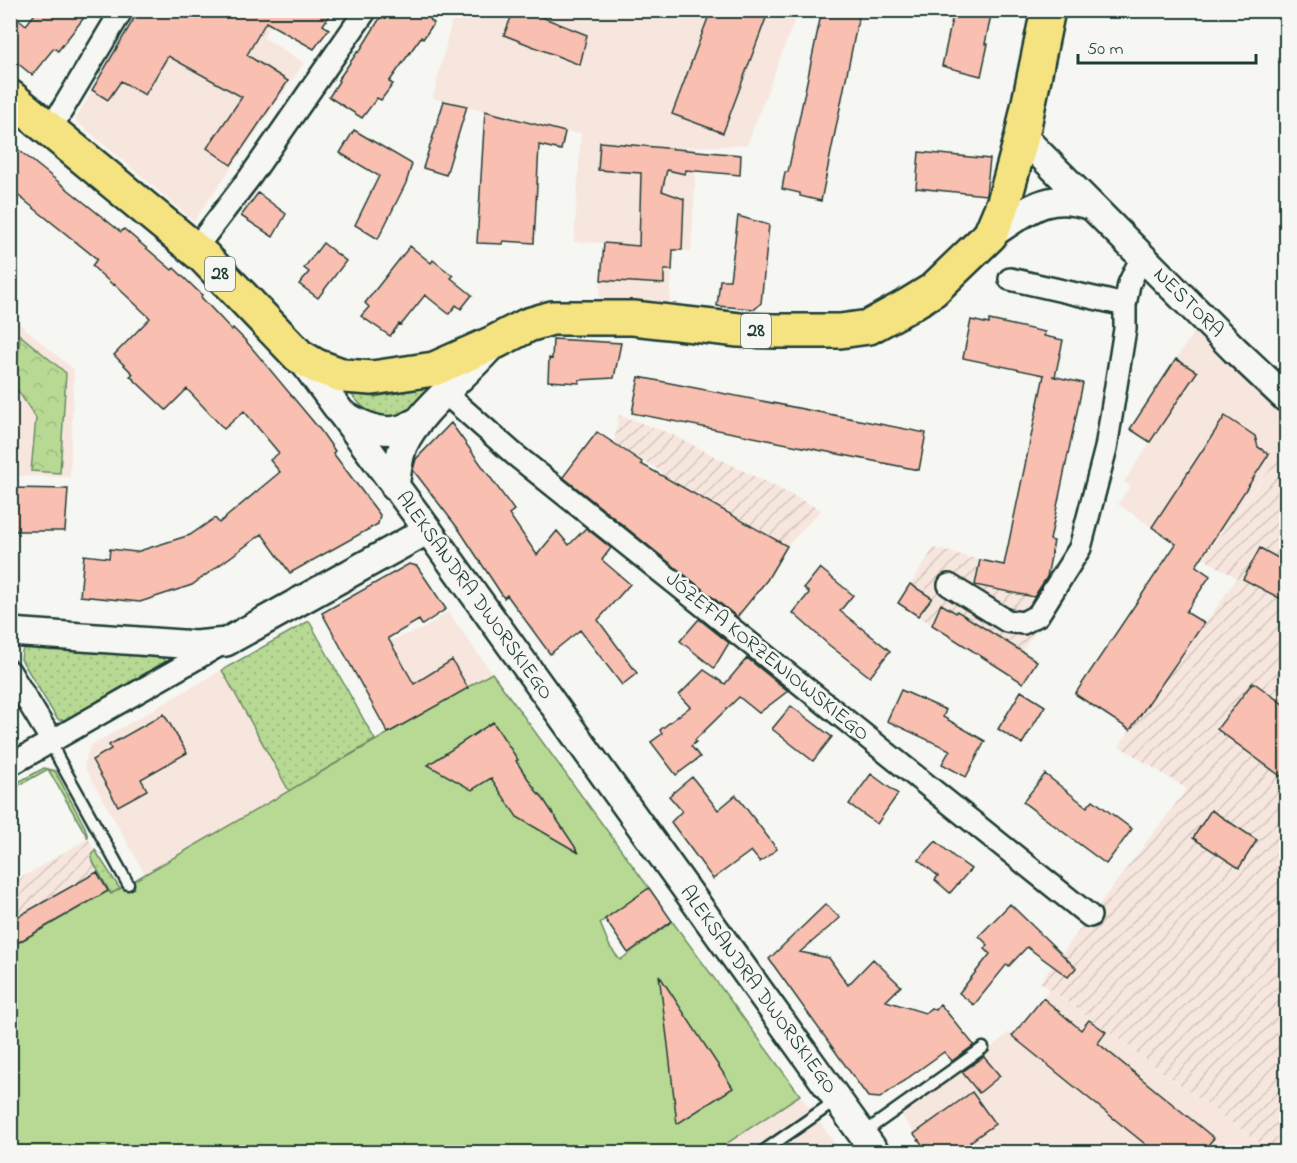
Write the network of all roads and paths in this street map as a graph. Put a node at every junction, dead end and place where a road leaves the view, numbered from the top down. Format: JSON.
{"nodes":[{"id":1,"x":122,"y":10,"type":"edge"},
{"id":2,"x":366,"y":10,"type":"edge"},
{"id":3,"x":1048,"y":10,"type":"edge"},
{"id":4,"x":10,"y":97,"type":"edge"},
{"id":5,"x":50,"y":130,"type":"junction"},
{"id":6,"x":1022,"y":136,"type":"junction"},
{"id":7,"x":1091,"y":206,"type":"junction"},
{"id":8,"x":990,"y":235,"type":"junction"},
{"id":9,"x":195,"y":249,"type":"junction"},
{"id":10,"x":1145,"y":260,"type":"junction"},
{"id":11,"x":1010,"y":279,"type":"dead end"},
{"id":12,"x":1125,"y":305,"type":"junction"},
{"id":13,"x":495,"y":342,"type":"junction"},
{"id":14,"x":299,"y":356,"type":"junction"},
{"id":15,"x":446,"y":394,"type":"junction"},
{"id":16,"x":1287,"y":398,"type":"edge"},
{"id":17,"x":338,"y":411,"type":"junction"},
{"id":18,"x":419,"y":421,"type":"junction"},
{"id":19,"x":394,"y":487,"type":"junction"},
{"id":20,"x":428,"y":530,"type":"junction"},
{"id":21,"x":949,"y":585,"type":"dead end"},
{"id":22,"x":10,"y":632,"type":"edge"},
{"id":23,"x":226,"y":642,"type":"junction"},
{"id":24,"x":10,"y":672,"type":"edge"},
{"id":25,"x":52,"y":741,"type":"junction"},
{"id":26,"x":10,"y":765,"type":"edge"},
{"id":27,"x":128,"y":884,"type":"dead end"},
{"id":28,"x":1090,"y":916,"type":"dead end"},
{"id":29,"x":983,"y":1048,"type":"dead end"},
{"id":30,"x":837,"y":1100,"type":"junction"},
{"id":31,"x":868,"y":1143,"type":"edge"},
{"id":32,"x":762,"y":1152,"type":"edge"}],
"edges":[{"from":1,"to":5,"type":"street"},
{"from":2,"to":9,"type":"street"},
{"from":3,"to":6,"type":"main road","number":"28"},
{"from":4,"to":5,"type":"main road","name":"ALEKSANDRA DWORSKIEGO","number":"28"},
{"from":5,"to":9,"type":"main road","name":"ALEKSANDRA DWORSKIEGO","number":"28"},
{"from":6,"to":7,"type":"street","name":"NESTORA"},
{"from":6,"to":8,"type":"main road","number":"28"},
{"from":7,"to":8,"type":"street"},
{"from":7,"to":10,"type":"street","name":"NESTORA"},
{"from":8,"to":13,"type":"main road","number":"28"},
{"from":9,"to":14,"type":"main road","name":"ALEKSANDRA DWORSKIEGO","number":"28"},
{"from":10,"to":12,"type":"street"},
{"from":10,"to":16,"type":"street","name":"NESTORA"},
{"from":11,"to":12,"type":"street"},
{"from":12,"to":21,"type":"street"},
{"from":13,"to":14,"type":"main road","number":"28"},
{"from":13,"to":15,"type":"street"},
{"from":14,"to":17,"type":"street","name":"ALEKSANDRA DWORSKIEGO"},
{"from":15,"to":18,"type":"street"},
{"from":15,"to":28,"type":"street","name":"JÓZEFA KORZENIOWSKIEGO"},
{"from":17,"to":18,"type":"street"},
{"from":17,"to":19,"type":"street","name":"ALEKSANDRA DWORSKIEGO"},
{"from":18,"to":19,"type":"street"},
{"from":19,"to":20,"type":"street","name":"ALEKSANDRA DWORSKIEGO"},
{"from":20,"to":23,"type":"street"},
{"from":20,"to":30,"type":"street","name":"ALEKSANDRA DWORSKIEGO"},
{"from":22,"to":23,"type":"street"},
{"from":23,"to":25,"type":"street"},
{"from":24,"to":25,"type":"street"},
{"from":25,"to":26,"type":"street"},
{"from":25,"to":27,"type":"lane"},
{"from":29,"to":31,"type":"lane"},
{"from":30,"to":31,"type":"street","name":"ALEKSANDRA DWORSKIEGO"},
{"from":30,"to":32,"type":"lane"}]}
